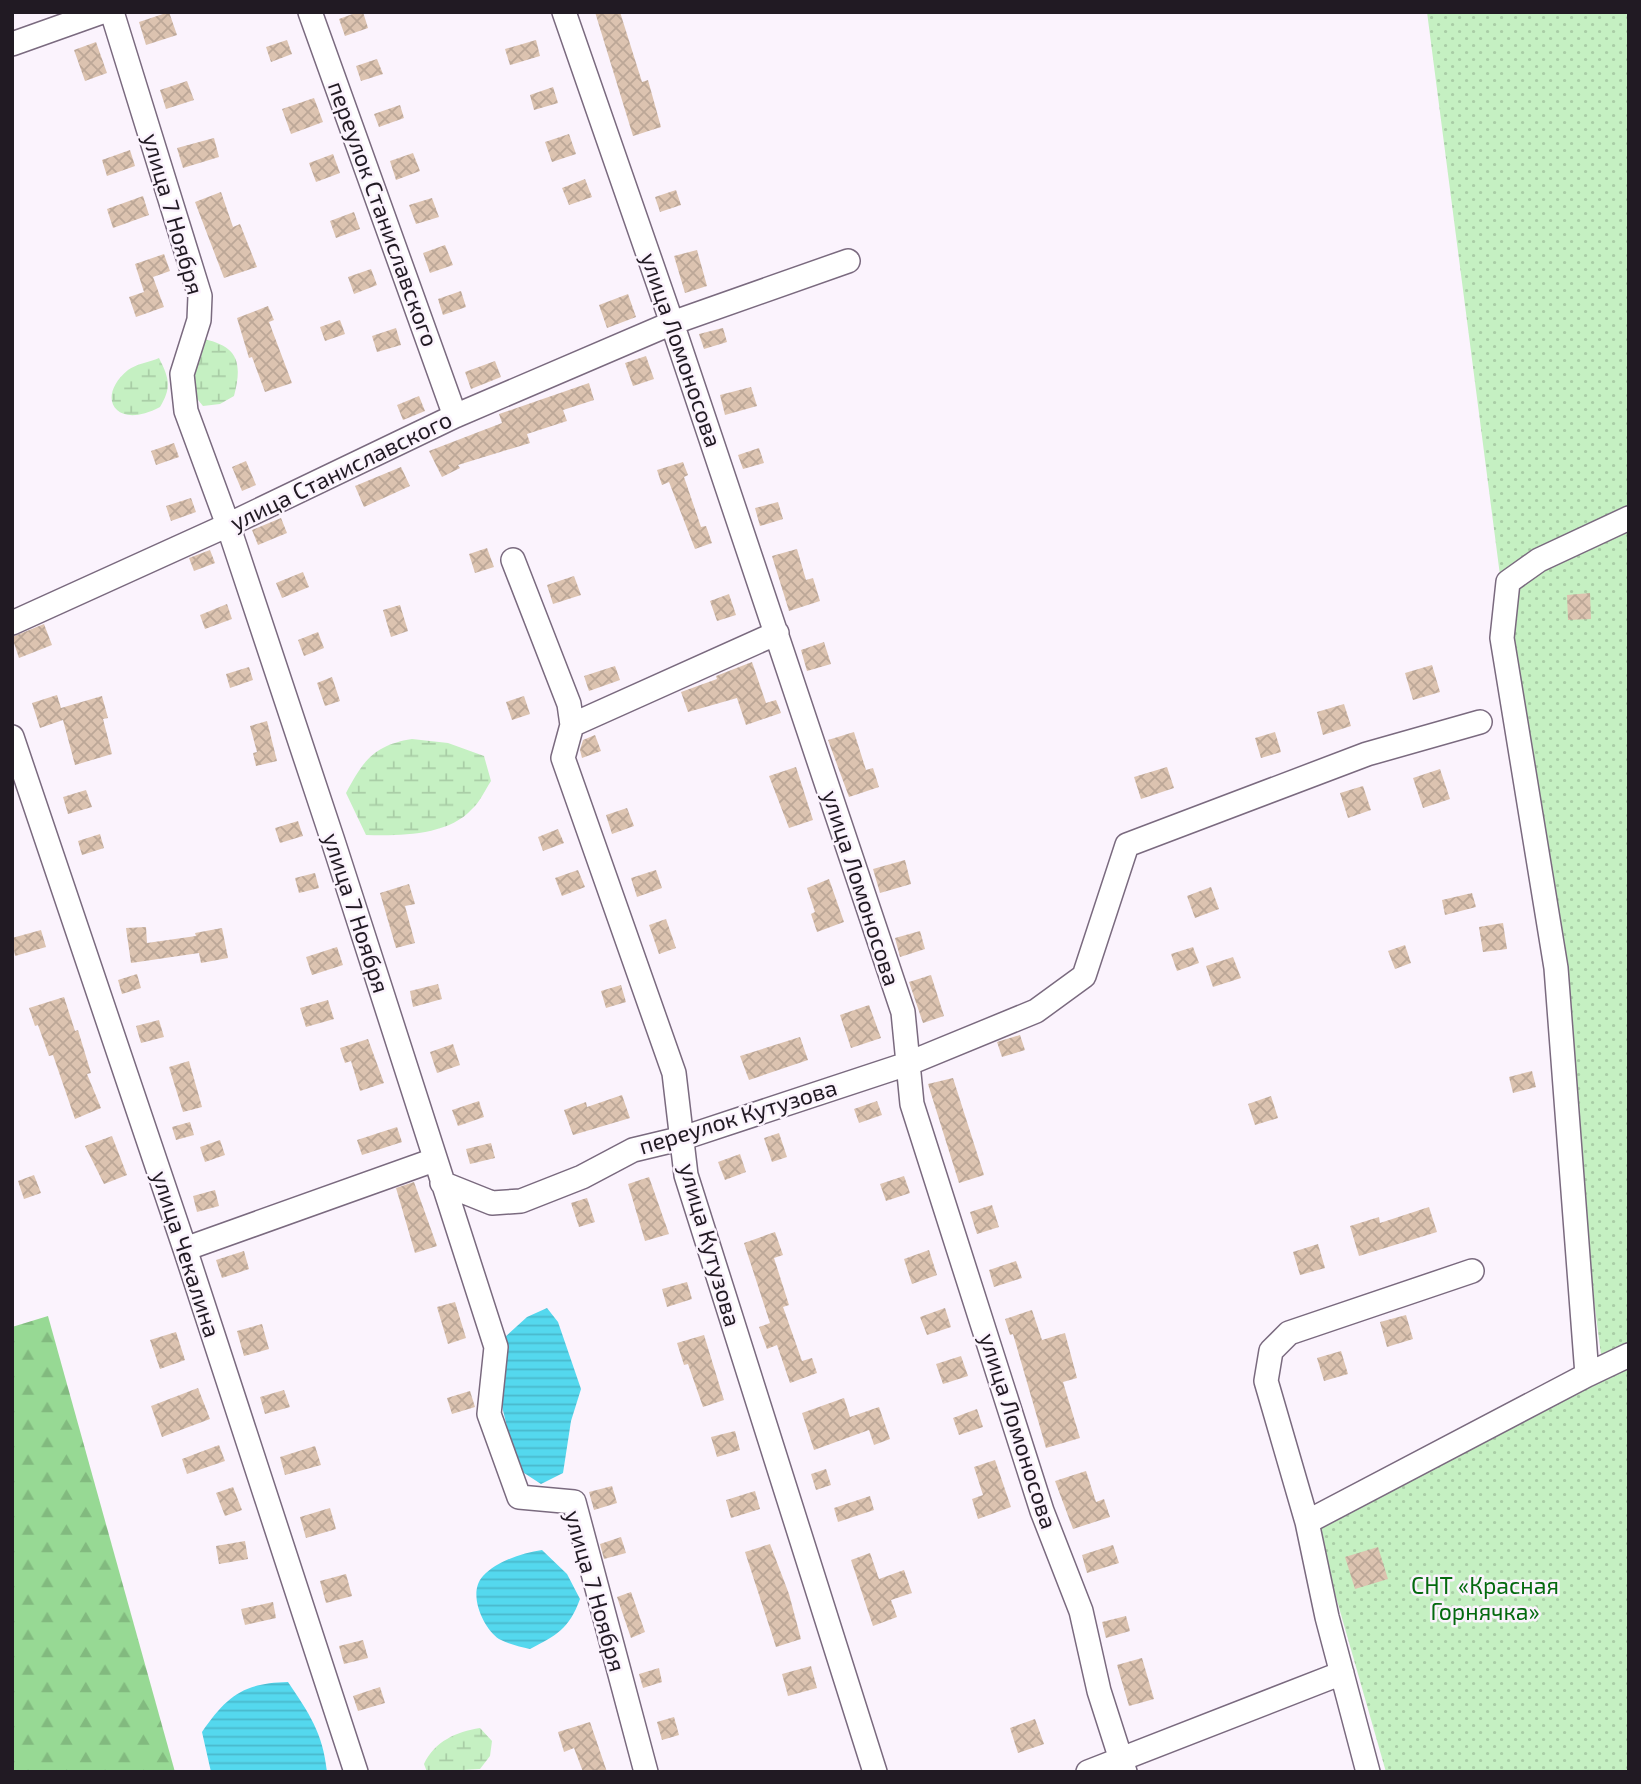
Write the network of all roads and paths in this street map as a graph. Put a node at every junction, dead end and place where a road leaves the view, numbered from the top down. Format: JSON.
{"nodes":[{"id":1,"x":102,"y":12,"type":"edge"},
{"id":2,"x":112,"y":12,"type":"edge"},
{"id":3,"x":310,"y":12,"type":"edge"},
{"id":4,"x":564,"y":12,"type":"edge"},
{"id":5,"x":12,"y":44,"type":"edge"},
{"id":6,"x":848,"y":261,"type":"dead end"},
{"id":7,"x":672,"y":323,"type":"junction"},
{"id":8,"x":455,"y":416,"type":"junction"},
{"id":9,"x":1629,"y":518,"type":"edge"},
{"id":10,"x":228,"y":526,"type":"junction"},
{"id":11,"x":513,"y":560,"type":"dead end"},
{"id":12,"x":12,"y":623,"type":"edge"},
{"id":13,"x":777,"y":633,"type":"junction"},
{"id":14,"x":1480,"y":722,"type":"dead end"},
{"id":15,"x":572,"y":725,"type":"junction"},
{"id":16,"x":12,"y":737,"type":"edge"},
{"id":17,"x":906,"y":1064,"type":"junction"},
{"id":18,"x":682,"y":1138,"type":"junction"},
{"id":19,"x":434,"y":1160,"type":"junction"},
{"id":20,"x":442,"y":1183,"type":"junction"},
{"id":21,"x":186,"y":1249,"type":"junction"},
{"id":22,"x":1472,"y":1270,"type":"dead end"},
{"id":23,"x":1629,"y":1355,"type":"edge"},
{"id":24,"x":1587,"y":1375,"type":"junction"},
{"id":25,"x":1307,"y":1522,"type":"junction"},
{"id":26,"x":1342,"y":1673,"type":"junction"},
{"id":27,"x":1123,"y":1766,"type":"edge"},
{"id":28,"x":356,"y":1772,"type":"edge"},
{"id":29,"x":646,"y":1772,"type":"edge"},
{"id":30,"x":875,"y":1772,"type":"edge"},
{"id":31,"x":1088,"y":1772,"type":"edge"},
{"id":32,"x":1368,"y":1772,"type":"edge"}],
"edges":[{"from":1,"to":5,"type":"street"},
{"from":2,"to":10,"type":"street","name":"улица 7 Ноября"},
{"from":3,"to":8,"type":"street","name":"переулок Станиславского"},
{"from":4,"to":7,"type":"street","name":"улица Ломоносова"},
{"from":6,"to":7,"type":"street","name":"улица Станиславского"},
{"from":7,"to":8,"type":"street","name":"улица Станиславского"},
{"from":7,"to":13,"type":"street","name":"улица Ломоносова"},
{"from":8,"to":10,"type":"street","name":"улица Станиславского"},
{"from":9,"to":24,"type":"street"},
{"from":10,"to":12,"type":"street","name":"улица Станиславского"},
{"from":10,"to":19,"type":"street","name":"улица 7 Ноября"},
{"from":11,"to":15,"type":"street","name":"улица Кутузова"},
{"from":13,"to":15,"type":"street"},
{"from":13,"to":17,"type":"street","name":"улица Ломоносова"},
{"from":14,"to":17,"type":"street","name":"переулок Кутузова"},
{"from":15,"to":18,"type":"street","name":"улица Кутузова"},
{"from":16,"to":21,"type":"street","name":"улица Чекалина"},
{"from":17,"to":18,"type":"street","name":"переулок Кутузова"},
{"from":17,"to":27,"type":"street","name":"улица Ломоносова"},
{"from":18,"to":20,"type":"street","name":"переулок Кутузова"},
{"from":18,"to":30,"type":"street","name":"улица Кутузова"},
{"from":19,"to":20,"type":"street","name":"улица 7 Ноября"},
{"from":19,"to":21,"type":"street"},
{"from":20,"to":29,"type":"street","name":"улица 7 Ноября"},
{"from":21,"to":28,"type":"street","name":"улица Чекалина"},
{"from":22,"to":25,"type":"street"},
{"from":23,"to":24,"type":"street"},
{"from":24,"to":25,"type":"street"},
{"from":25,"to":26,"type":"street"},
{"from":26,"to":27,"type":"street"},
{"from":26,"to":32,"type":"street"},
{"from":27,"to":31,"type":"street"}]}
